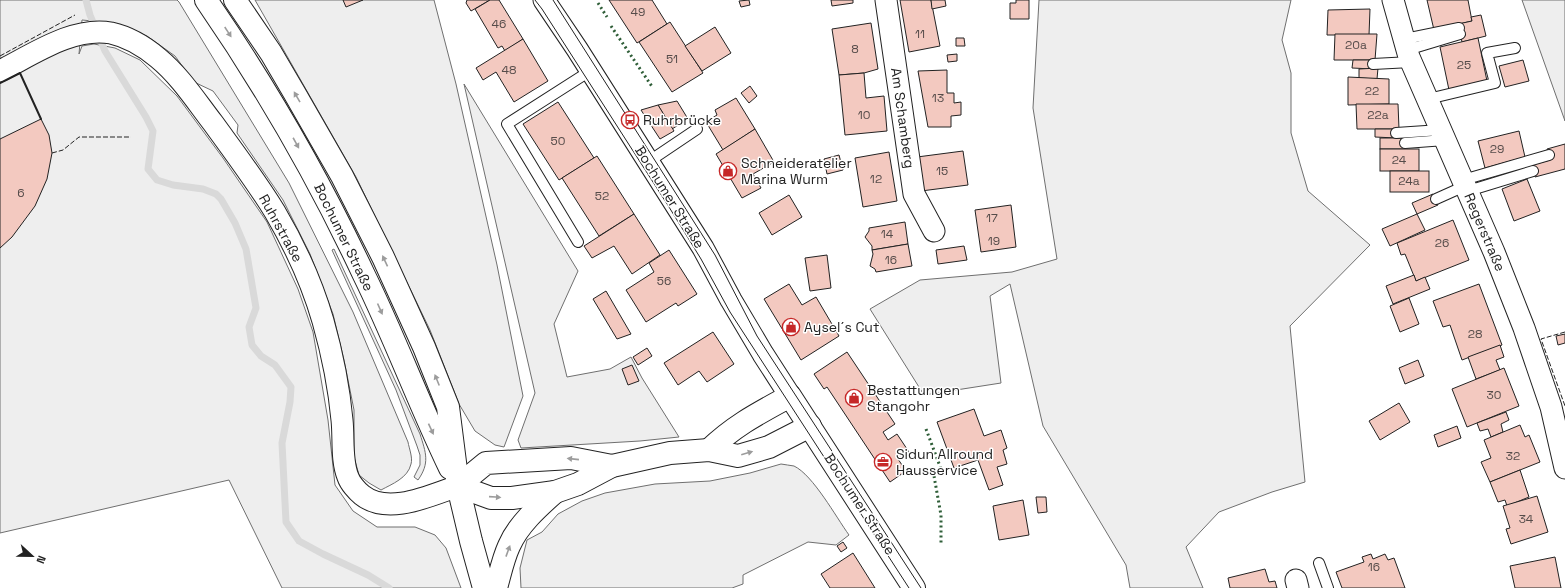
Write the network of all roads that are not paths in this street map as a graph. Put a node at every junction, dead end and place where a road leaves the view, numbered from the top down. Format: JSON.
{"nodes":[{"id":1,"x":206,"y":0,"type":"edge"},
{"id":2,"x":235,"y":0,"type":"edge"},
{"id":3,"x":544,"y":0,"type":"edge"},
{"id":4,"x":886,"y":0,"type":"edge"},
{"id":5,"x":1393,"y":0,"type":"edge"},
{"id":6,"x":1460,"y":31,"type":"dead end"},
{"id":7,"x":1515,"y":48,"type":"dead end"},
{"id":8,"x":1408,"y":50,"type":"junction"},
{"id":9,"x":1373,"y":64,"type":"dead end"},
{"id":10,"x":0,"y":71,"type":"edge"},
{"id":11,"x":590,"y":71,"type":"junction"},
{"id":12,"x":1428,"y":99,"type":"junction"},
{"id":13,"x":697,"y":129,"type":"dead end"},
{"id":14,"x":1396,"y":133,"type":"dead end"},
{"id":15,"x":1443,"y":135,"type":"junction"},
{"id":16,"x":1405,"y":143,"type":"dead end"},
{"id":17,"x":1549,"y":154,"type":"dead end"},
{"id":18,"x":648,"y":162,"type":"junction"},
{"id":19,"x":1534,"y":170,"type":"dead end"},
{"id":20,"x":1465,"y":186,"type":"junction"},
{"id":21,"x":1436,"y":200,"type":"dead end"},
{"id":22,"x":934,"y":232,"type":"dead end"},
{"id":23,"x":578,"y":242,"type":"dead end"},
{"id":24,"x":790,"y":396,"type":"junction"},
{"id":25,"x":810,"y":426,"type":"junction"},
{"id":26,"x":709,"y":450,"type":"junction"},
{"id":27,"x":612,"y":466,"type":"junction"},
{"id":28,"x":1565,"y":468,"type":"edge"},
{"id":29,"x":458,"y":486,"type":"junction"},
{"id":30,"x":555,"y":492,"type":"junction"},
{"id":31,"x":1319,"y":563,"type":"dead end"},
{"id":32,"x":909,"y":585,"type":"edge"},
{"id":33,"x":484,"y":588,"type":"edge"},
{"id":34,"x":496,"y":588,"type":"edge"},
{"id":35,"x":1328,"y":588,"type":"edge"}],
"edges":[{"from":1,"to":29,"type":"main road","name":"Bochumer Straße","one_way":true},
{"from":29,"to":2,"type":"main road","name":"Bochumer Straße","one_way":true},
{"from":3,"to":11,"type":"street","name":"Bochumer Straße"},
{"from":4,"to":22,"type":"street","name":"Am Schamberg"},
{"from":5,"to":8,"type":"street","name":"Regerstraße"},
{"from":6,"to":8,"type":"lane"},
{"from":7,"to":12,"type":"lane"},
{"from":8,"to":9,"type":"lane"},
{"from":8,"to":12,"type":"street","name":"Regerstraße"},
{"from":10,"to":29,"type":"street","name":"Ruhrstraße"},
{"from":11,"to":18,"type":"street","name":"Bochumer Straße"},
{"from":11,"to":23,"type":"lane"},
{"from":12,"to":15,"type":"street","name":"Regerstraße"},
{"from":13,"to":18,"type":"lane"},
{"from":14,"to":15,"type":"lane"},
{"from":15,"to":16,"type":"lane"},
{"from":15,"to":20,"type":"street","name":"Regerstraße"},
{"from":17,"to":20,"type":"lane"},
{"from":18,"to":24,"type":"street","name":"Bochumer Straße"},
{"from":19,"to":20,"type":"lane"},
{"from":20,"to":21,"type":"lane"},
{"from":20,"to":28,"type":"street","name":"Regerstraße"},
{"from":24,"to":25,"type":"main road","name":"Bochumer Straße"},
{"from":24,"to":26,"type":"main road"},
{"from":26,"to":25,"type":"main road","one_way":true},
{"from":25,"to":32,"type":"main road","name":"Bochumer Straße"},
{"from":26,"to":27,"type":"main road"},
{"from":27,"to":29,"type":"main road","one_way":true},
{"from":27,"to":30,"type":"main road"},
{"from":29,"to":30,"type":"main road","one_way":true},
{"from":29,"to":33,"type":"main road"},
{"from":34,"to":30,"type":"main road","one_way":true},
{"from":31,"to":35,"type":"lane"}]}
